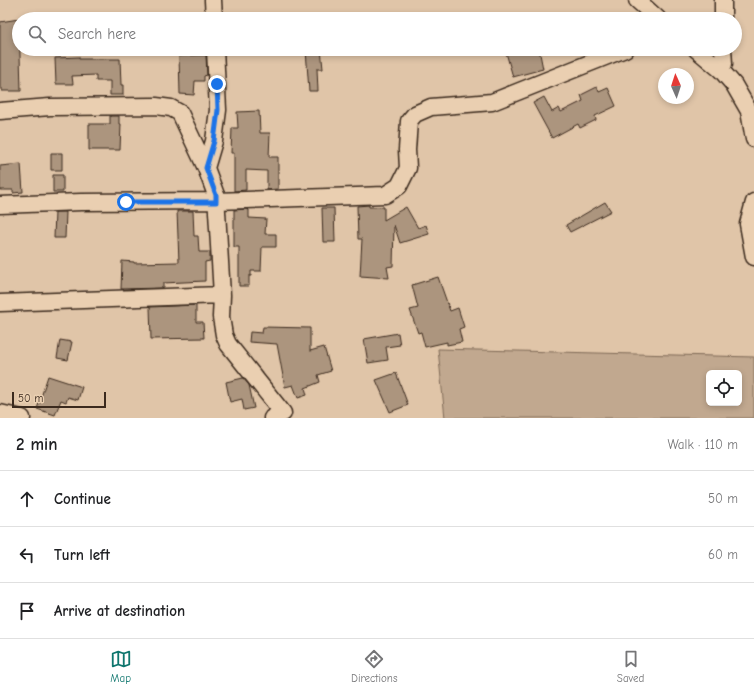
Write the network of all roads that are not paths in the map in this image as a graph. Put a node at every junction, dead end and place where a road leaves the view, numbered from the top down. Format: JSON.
{"nodes":[{"id":1,"x":213,"y":0,"type":"edge"},
{"id":2,"x":637,"y":0,"type":"edge"},
{"id":3,"x":723,"y":0,"type":"edge"},
{"id":4,"x":214,"y":12,"type":"edge"},
{"id":5,"x":650,"y":12,"type":"edge"},
{"id":6,"x":723,"y":12,"type":"edge"},
{"id":7,"x":215,"y":56,"type":"edge"},
{"id":8,"x":607,"y":56,"type":"edge"},
{"id":9,"x":704,"y":56,"type":"edge"},
{"id":10,"x":734,"y":85,"type":"junction"},
{"id":11,"x":754,"y":101,"type":"edge"},
{"id":12,"x":0,"y":111,"type":"edge"},
{"id":13,"x":754,"y":139,"type":"edge"},
{"id":14,"x":206,"y":168,"type":"junction"},
{"id":15,"x":216,"y":202,"type":"junction"},
{"id":16,"x":754,"y":202,"type":"edge"},
{"id":17,"x":0,"y":205,"type":"edge"},
{"id":18,"x":754,"y":257,"type":"edge"},
{"id":19,"x":222,"y":296,"type":"junction"},
{"id":20,"x":0,"y":303,"type":"edge"},
{"id":21,"x":0,"y":412,"type":"edge"},
{"id":22,"x":22,"y":418,"type":"edge"},
{"id":23,"x":272,"y":418,"type":"edge"}],
"edges":[{"from":1,"to":4,"type":"street"},
{"from":2,"to":5,"type":"street"},
{"from":3,"to":6,"type":"street"},
{"from":7,"to":14,"type":"street"},
{"from":8,"to":15,"type":"street"},
{"from":9,"to":10,"type":"street"},
{"from":10,"to":11,"type":"street"},
{"from":10,"to":13,"type":"street"},
{"from":12,"to":14,"type":"street"},
{"from":14,"to":15,"type":"street"},
{"from":15,"to":17,"type":"street"},
{"from":15,"to":19,"type":"street"},
{"from":16,"to":18,"type":"street"},
{"from":19,"to":20,"type":"street"},
{"from":19,"to":23,"type":"street"},
{"from":21,"to":22,"type":"street"}]}
